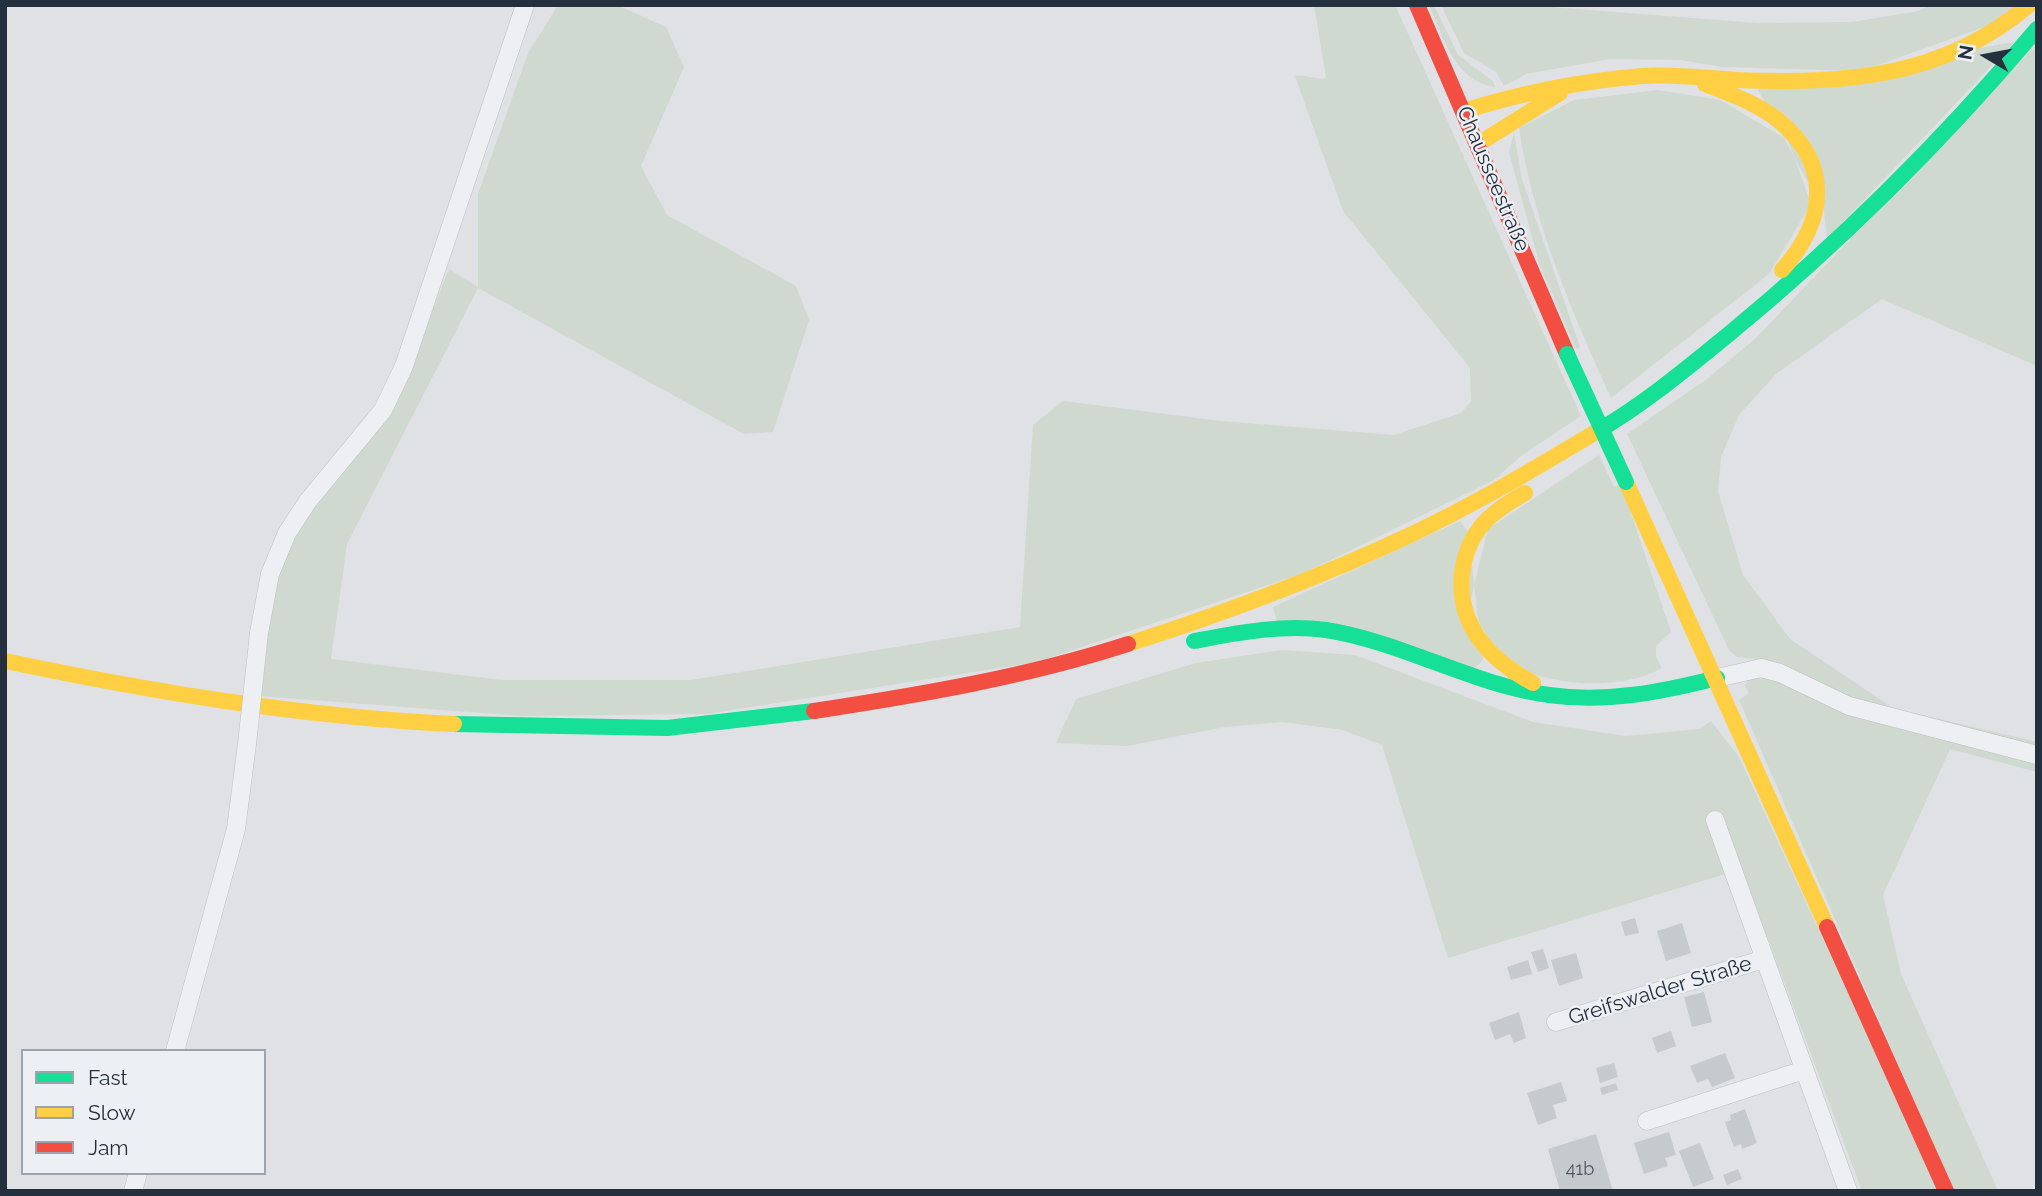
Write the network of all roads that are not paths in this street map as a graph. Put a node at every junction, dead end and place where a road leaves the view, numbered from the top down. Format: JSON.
{"nodes":[{"id":1,"x":525,"y":5,"type":"edge"},
{"id":2,"x":1417,"y":5,"type":"edge"},
{"id":3,"x":2029,"y":5,"type":"edge"},
{"id":4,"x":2037,"y":29,"type":"edge"},
{"id":5,"x":1688,"y":77,"type":"junction"},
{"id":6,"x":1567,"y":89,"type":"junction"},
{"id":7,"x":1464,"y":111,"type":"junction"},
{"id":8,"x":1478,"y":144,"type":"junction"},
{"id":9,"x":1702,"y":356,"type":"junction"},
{"id":10,"x":1589,"y":436,"type":"junction"},
{"id":11,"x":5,"y":661,"type":"edge"},
{"id":12,"x":1065,"y":665,"type":"junction"},
{"id":13,"x":1717,"y":678,"type":"junction"},
{"id":14,"x":1570,"y":697,"type":"junction"},
{"id":15,"x":2037,"y":755,"type":"edge"},
{"id":16,"x":1715,"y":820,"type":"dead end"},
{"id":17,"x":1764,"y":959,"type":"junction"},
{"id":18,"x":1556,"y":1022,"type":"dead end"},
{"id":19,"x":176,"y":1049,"type":"edge"},
{"id":20,"x":1804,"y":1070,"type":"junction"},
{"id":21,"x":1647,"y":1121,"type":"dead end"},
{"id":22,"x":1847,"y":1191,"type":"edge"},
{"id":23,"x":1946,"y":1191,"type":"edge"}],
"edges":[{"from":1,"to":19,"type":"street","bridge":true},
{"from":2,"to":7,"type":"main road","name":"Chausseestraße"},
{"from":3,"to":5,"type":"main road"},
{"from":4,"to":9,"type":"main road"},
{"from":5,"to":6,"type":"main road"},
{"from":5,"to":9,"type":"main road"},
{"from":6,"to":7,"type":"main road"},
{"from":6,"to":8,"type":"main road"},
{"from":7,"to":8,"type":"main road","name":"Chausseestraße"},
{"from":8,"to":13,"type":"main road","name":"Chausseestraße","bridge":true},
{"from":9,"to":10,"type":"main road"},
{"from":10,"to":12,"type":"main road"},
{"from":10,"to":14,"type":"main road"},
{"from":11,"to":12,"type":"main road"},
{"from":12,"to":14,"type":"main road"},
{"from":13,"to":14,"type":"main road"},
{"from":13,"to":15,"type":"street"},
{"from":13,"to":23,"type":"main road","name":"Chausseestraße"},
{"from":16,"to":17,"type":"street","name":"Greifswalder Straße"},
{"from":17,"to":18,"type":"street","name":"Greifswalder Straße"},
{"from":17,"to":20,"type":"street","name":"Greifswalder Straße"},
{"from":20,"to":21,"type":"street"},
{"from":20,"to":22,"type":"street","name":"Greifswalder Straße"}]}
